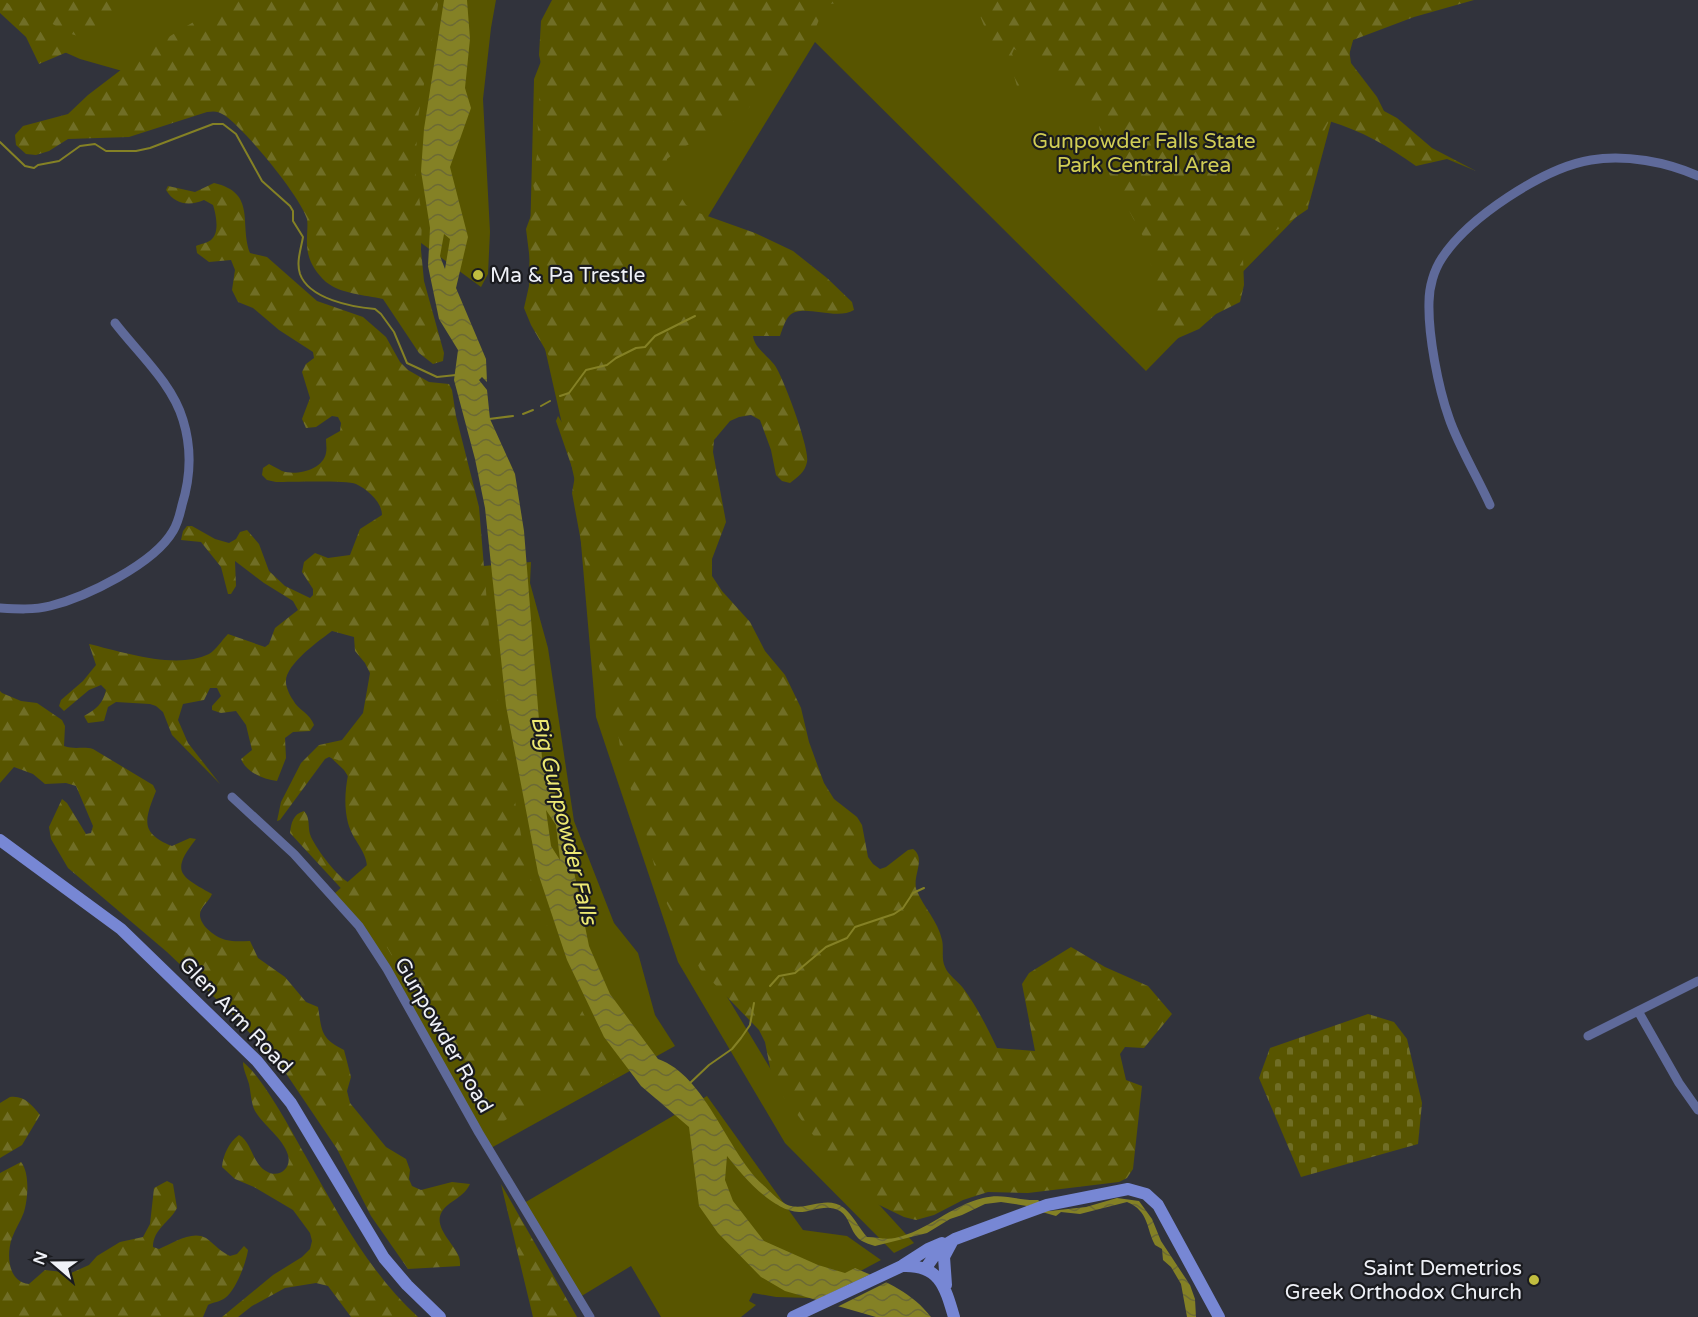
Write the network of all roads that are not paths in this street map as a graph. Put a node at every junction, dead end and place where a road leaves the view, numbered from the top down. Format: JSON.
{"nodes":[{"id":1,"x":1698,"y":176,"type":"edge"},
{"id":2,"x":115,"y":323,"type":"dead end"},
{"id":3,"x":1490,"y":505,"type":"dead end"},
{"id":4,"x":0,"y":608,"type":"edge"},
{"id":5,"x":232,"y":797,"type":"dead end"},
{"id":6,"x":0,"y":840,"type":"edge"},
{"id":7,"x":1698,"y":981,"type":"edge"},
{"id":8,"x":1638,"y":1011,"type":"junction"},
{"id":9,"x":1588,"y":1036,"type":"dead end"},
{"id":10,"x":1698,"y":1110,"type":"edge"},
{"id":11,"x":955,"y":1239,"type":"junction"},
{"id":12,"x":897,"y":1269,"type":"junction"},
{"id":13,"x":926,"y":1269,"type":"junction"},
{"id":14,"x":946,"y":1292,"type":"junction"},
{"id":15,"x":440,"y":1317,"type":"edge"},
{"id":16,"x":590,"y":1317,"type":"edge"},
{"id":17,"x":793,"y":1317,"type":"edge"},
{"id":18,"x":954,"y":1317,"type":"edge"},
{"id":19,"x":1219,"y":1317,"type":"edge"}],
"edges":[{"from":1,"to":3,"type":"street"},
{"from":2,"to":4,"type":"street"},
{"from":5,"to":16,"type":"street","name":"Gunpowder Road"},
{"from":6,"to":15,"type":"main road","name":"Glen Arm Road"},
{"from":7,"to":8,"type":"street"},
{"from":8,"to":9,"type":"street"},
{"from":8,"to":10,"type":"street"},
{"from":11,"to":12,"type":"main road"},
{"from":11,"to":13,"type":"main road"},
{"from":11,"to":14,"type":"main road"},
{"from":11,"to":19,"type":"main road"},
{"from":12,"to":13,"type":"main road"},
{"from":12,"to":17,"type":"main road"},
{"from":13,"to":14,"type":"main road"},
{"from":14,"to":18,"type":"main road"}]}
